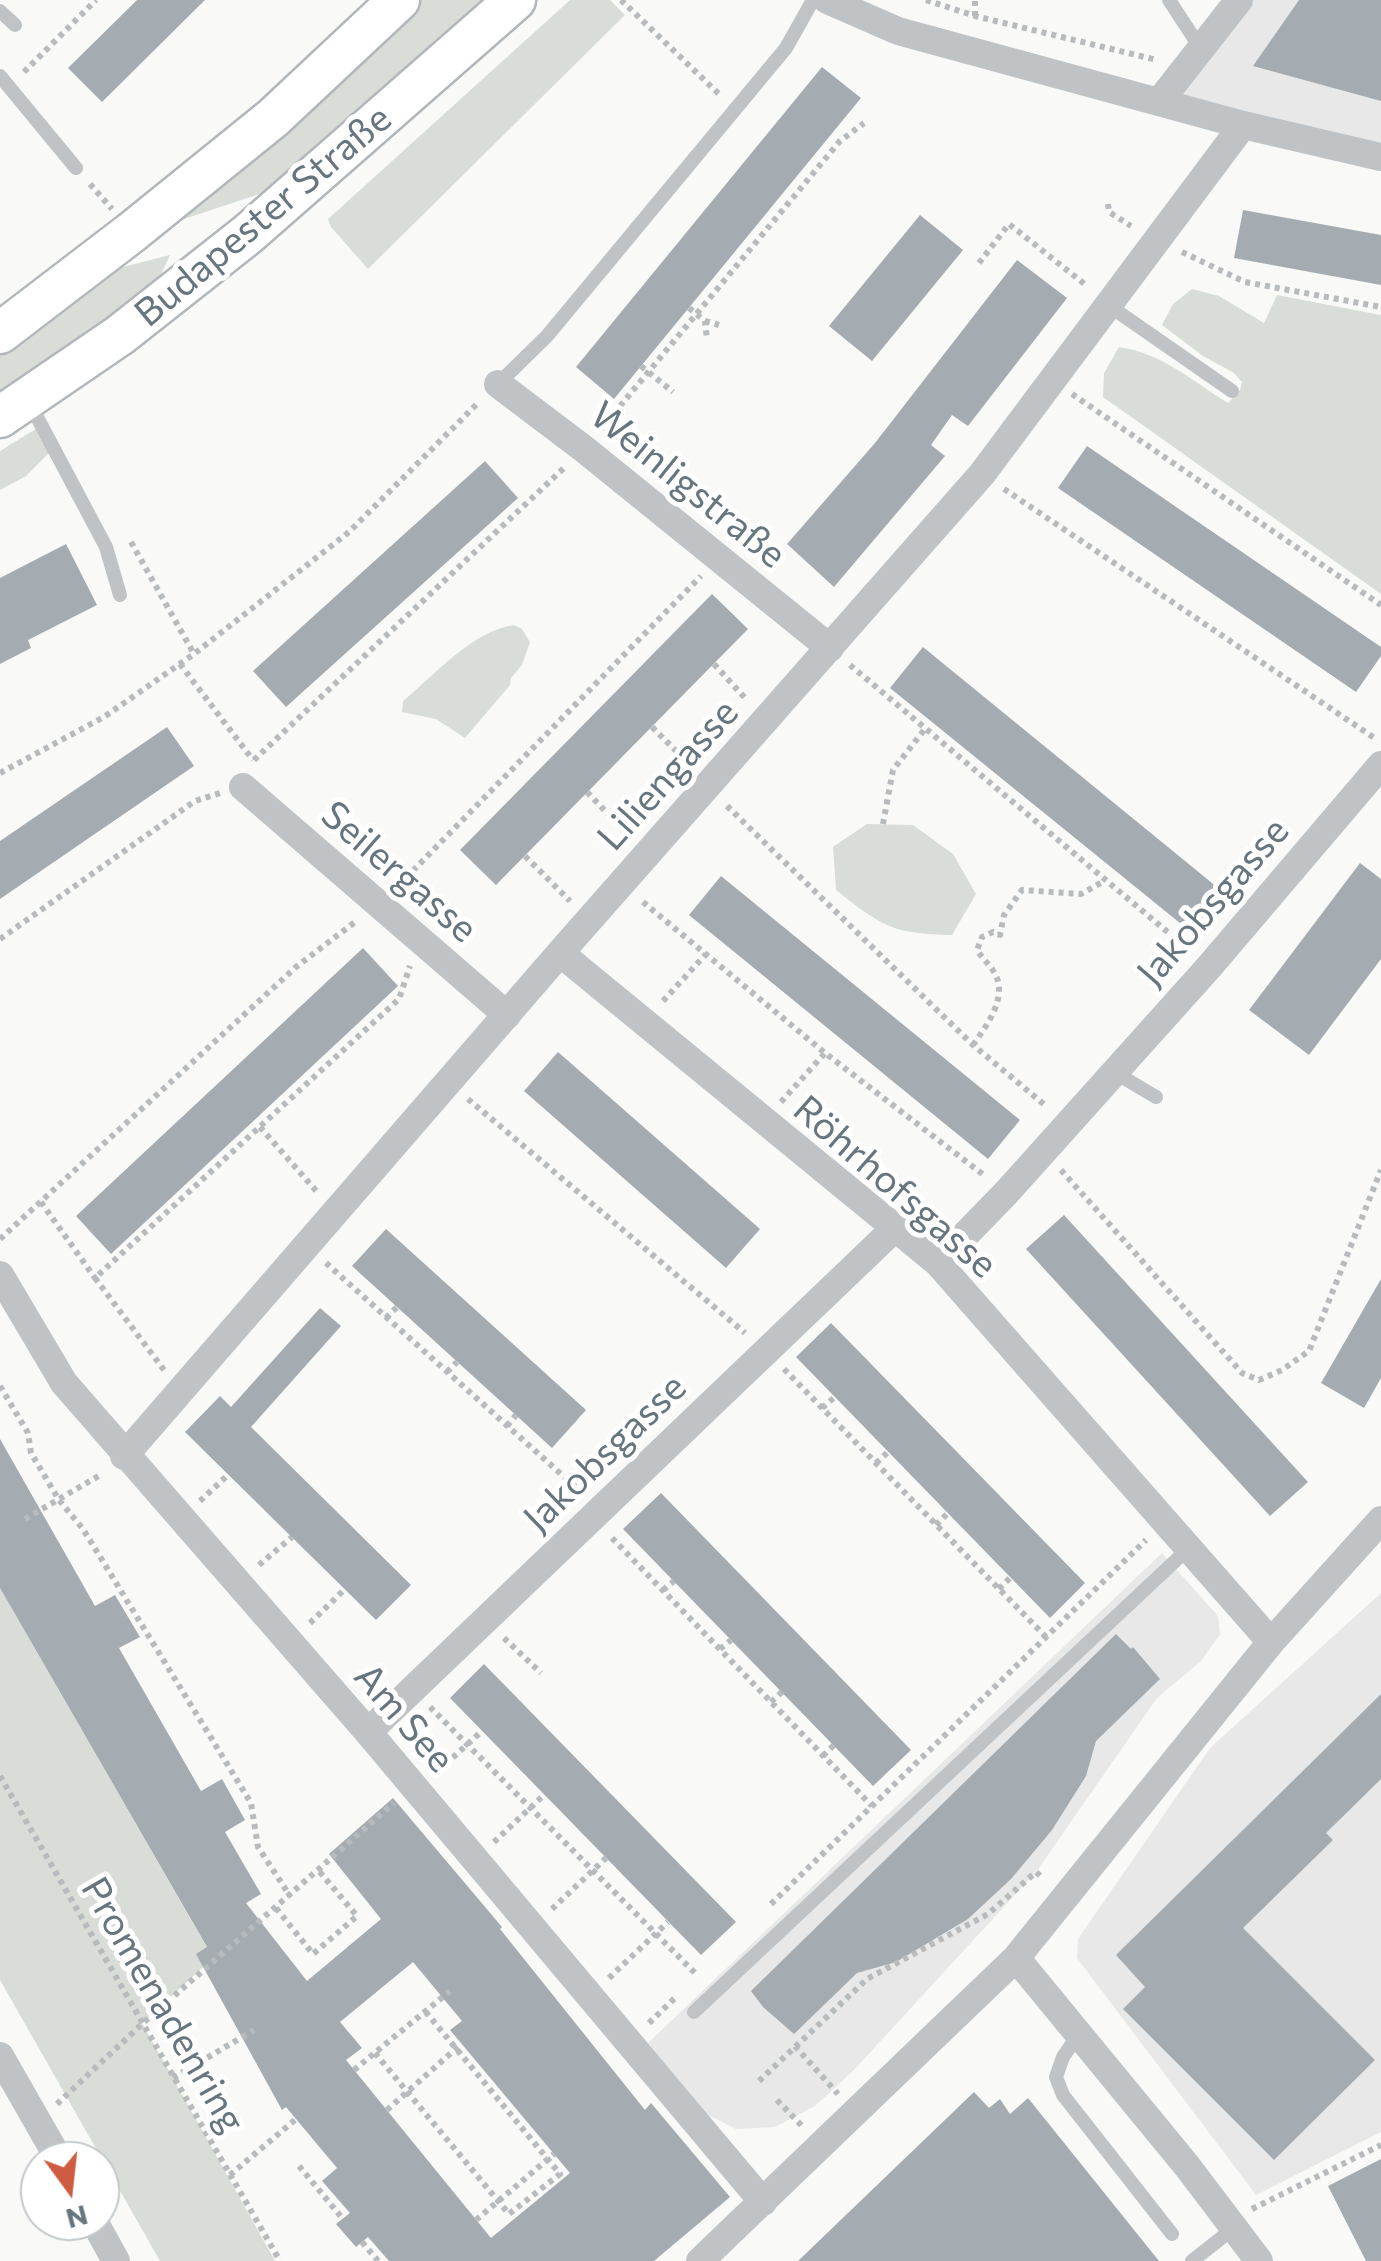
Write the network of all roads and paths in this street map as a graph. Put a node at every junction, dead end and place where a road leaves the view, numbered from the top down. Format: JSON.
{"nodes":[{"id":1,"x":96,"y":0,"type":"edge"},
{"id":2,"x":399,"y":0,"type":"edge"},
{"id":3,"x":515,"y":0,"type":"edge"},
{"id":4,"x":621,"y":0,"type":"edge"},
{"id":5,"x":813,"y":0,"type":"edge"},
{"id":6,"x":827,"y":0,"type":"edge"},
{"id":7,"x":926,"y":0,"type":"edge"},
{"id":8,"x":975,"y":0,"type":"edge"},
{"id":9,"x":1169,"y":0,"type":"edge"},
{"id":10,"x":1240,"y":0,"type":"edge"},
{"id":11,"x":0,"y":11,"type":"edge"},
{"id":12,"x":975,"y":16,"type":"junction"},
{"id":13,"x":15,"y":25,"type":"dead end"},
{"id":14,"x":1201,"y":49,"type":"junction"},
{"id":15,"x":1146,"y":60,"type":"dead end"},
{"id":16,"x":5,"y":81,"type":"edge"},
{"id":17,"x":1159,"y":102,"type":"junction"},
{"id":18,"x":734,"y":110,"type":"junction"},
{"id":19,"x":864,"y":123,"type":"dead end"},
{"id":20,"x":1243,"y":125,"type":"junction"},
{"id":21,"x":831,"y":135,"type":"dead end"},
{"id":22,"x":840,"y":140,"type":"junction"},
{"id":23,"x":1381,"y":157,"type":"edge"},
{"id":24,"x":76,"y":168,"type":"dead end"},
{"id":25,"x":87,"y":180,"type":"dead end"},
{"id":26,"x":784,"y":193,"type":"dead end"},
{"id":27,"x":103,"y":198,"type":"dead end"},
{"id":28,"x":792,"y":200,"type":"junction"},
{"id":29,"x":1156,"y":241,"type":"junction"},
{"id":30,"x":736,"y":251,"type":"dead end"},
{"id":31,"x":744,"y":258,"type":"junction"},
{"id":32,"x":979,"y":262,"type":"dead end"},
{"id":33,"x":1108,"y":305,"type":"junction"},
{"id":34,"x":1381,"y":307,"type":"edge"},
{"id":35,"x":689,"y":308,"type":"dead end"},
{"id":36,"x":697,"y":315,"type":"junction"},
{"id":37,"x":705,"y":322,"type":"junction"},
{"id":38,"x":719,"y":326,"type":"dead end"},
{"id":39,"x":0,"y":332,"type":"edge"},
{"id":40,"x":707,"y":339,"type":"dead end"},
{"id":41,"x":642,"y":366,"type":"dead end"},
{"id":42,"x":650,"y":372,"type":"junction"},
{"id":43,"x":498,"y":384,"type":"junction"},
{"id":44,"x":1066,"y":390,"type":"dead end"},
{"id":45,"x":1232,"y":391,"type":"dead end"},
{"id":46,"x":674,"y":392,"type":"dead end"},
{"id":47,"x":14,"y":408,"type":"edge"},
{"id":48,"x":584,"y":449,"type":"junction"},
{"id":49,"x":982,"y":474,"type":"junction"},
{"id":50,"x":719,"y":557,"type":"junction"},
{"id":51,"x":120,"y":595,"type":"dead end"},
{"id":52,"x":1381,"y":606,"type":"edge"},
{"id":53,"x":830,"y":648,"type":"junction"},
{"id":54,"x":180,"y":664,"type":"junction"},
{"id":55,"x":714,"y":664,"type":"dead end"},
{"id":56,"x":767,"y":721,"type":"junction"},
{"id":57,"x":652,"y":727,"type":"dead end"},
{"id":58,"x":924,"y":730,"type":"junction"},
{"id":59,"x":1381,"y":742,"type":"edge"},
{"id":60,"x":1381,"y":765,"type":"edge"},
{"id":61,"x":0,"y":772,"type":"edge"},
{"id":62,"x":248,"y":774,"type":"junction"},
{"id":63,"x":712,"y":790,"type":"junction"},
{"id":64,"x":587,"y":792,"type":"dead end"},
{"id":65,"x":883,"y":824,"type":"dead end"},
{"id":66,"x":647,"y":855,"type":"junction"},
{"id":67,"x":525,"y":856,"type":"dead end"},
{"id":68,"x":1104,"y":881,"type":"junction"},
{"id":69,"x":631,"y":892,"type":"dead end"},
{"id":70,"x":379,"y":904,"type":"junction"},
{"id":71,"x":590,"y":920,"type":"junction"},
{"id":72,"x":419,"y":938,"type":"junction"},
{"id":73,"x":0,"y":939,"type":"edge"},
{"id":74,"x":560,"y":953,"type":"junction"},
{"id":75,"x":706,"y":954,"type":"junction"},
{"id":76,"x":1209,"y":966,"type":"junction"},
{"id":77,"x":507,"y":1014,"type":"junction"},
{"id":78,"x":643,"y":1021,"type":"junction"},
{"id":79,"x":355,"y":1026,"type":"dead end"},
{"id":80,"x":362,"y":1032,"type":"junction"},
{"id":81,"x":973,"y":1044,"type":"junction"},
{"id":82,"x":825,"y":1053,"type":"junction"},
{"id":83,"x":1112,"y":1071,"type":"junction"},
{"id":84,"x":448,"y":1082,"type":"junction"},
{"id":85,"x":1156,"y":1097,"type":"dead end"},
{"id":86,"x":764,"y":1122,"type":"junction"},
{"id":87,"x":1066,"y":1123,"type":"junction"},
{"id":88,"x":260,"y":1127,"type":"junction"},
{"id":89,"x":1043,"y":1150,"type":"junction"},
{"id":90,"x":1381,"y":1170,"type":"edge"},
{"id":91,"x":1006,"y":1192,"type":"junction"},
{"id":92,"x":42,"y":1202,"type":"junction"},
{"id":93,"x":336,"y":1212,"type":"junction"},
{"id":94,"x":894,"y":1229,"type":"junction"},
{"id":95,"x":0,"y":1239,"type":"edge"},
{"id":96,"x":306,"y":1246,"type":"junction"},
{"id":97,"x":938,"y":1264,"type":"junction"},
{"id":98,"x":0,"y":1275,"type":"edge"},
{"id":99,"x":96,"y":1278,"type":"junction"},
{"id":100,"x":397,"y":1308,"type":"dead end"},
{"id":101,"x":386,"y":1318,"type":"junction"},
{"id":102,"x":766,"y":1351,"type":"junction"},
{"id":103,"x":457,"y":1362,"type":"dead end"},
{"id":104,"x":447,"y":1372,"type":"junction"},
{"id":105,"x":0,"y":1386,"type":"edge"},
{"id":106,"x":180,"y":1392,"type":"junction"},
{"id":107,"x":836,"y":1398,"type":"dead end"},
{"id":108,"x":822,"y":1408,"type":"junction"},
{"id":109,"x":516,"y":1415,"type":"dead end"},
{"id":110,"x":506,"y":1426,"type":"junction"},
{"id":111,"x":888,"y":1452,"type":"dead end"},
{"id":112,"x":124,"y":1456,"type":"junction"},
{"id":113,"x":876,"y":1463,"type":"junction"},
{"id":114,"x":228,"y":1474,"type":"dead end"},
{"id":115,"x":59,"y":1500,"type":"junction"},
{"id":116,"x":195,"y":1506,"type":"dead end"},
{"id":117,"x":596,"y":1514,"type":"junction"},
{"id":118,"x":948,"y":1514,"type":"dead end"},
{"id":119,"x":25,"y":1519,"type":"dead end"},
{"id":120,"x":1381,"y":1520,"type":"edge"},
{"id":121,"x":1164,"y":1522,"type":"junction"},
{"id":122,"x":936,"y":1524,"type":"junction"},
{"id":123,"x":292,"y":1537,"type":"dead end"},
{"id":124,"x":1188,"y":1549,"type":"junction"},
{"id":125,"x":254,"y":1570,"type":"dead end"},
{"id":126,"x":1011,"y":1577,"type":"dead end"},
{"id":127,"x":674,"y":1581,"type":"dead end"},
{"id":128,"x":345,"y":1589,"type":"dead end"},
{"id":129,"x":1000,"y":1589,"type":"junction"},
{"id":130,"x":663,"y":1590,"type":"junction"},
{"id":131,"x":486,"y":1620,"type":"junction"},
{"id":132,"x":305,"y":1628,"type":"dead end"},
{"id":133,"x":1046,"y":1637,"type":"junction"},
{"id":134,"x":731,"y":1640,"type":"dead end"},
{"id":135,"x":1271,"y":1642,"type":"junction"},
{"id":136,"x":720,"y":1649,"type":"junction"},
{"id":137,"x":541,"y":1672,"type":"dead end"},
{"id":138,"x":413,"y":1689,"type":"junction"},
{"id":139,"x":782,"y":1692,"type":"dead end"},
{"id":140,"x":772,"y":1702,"type":"junction"},
{"id":141,"x":368,"y":1732,"type":"junction"},
{"id":142,"x":482,"y":1732,"type":"dead end"},
{"id":143,"x":468,"y":1744,"type":"junction"},
{"id":144,"x":834,"y":1746,"type":"dead end"},
{"id":145,"x":823,"y":1756,"type":"junction"},
{"id":146,"x":0,"y":1776,"type":"edge"},
{"id":147,"x":426,"y":1778,"type":"junction"},
{"id":148,"x":544,"y":1795,"type":"dead end"},
{"id":149,"x":872,"y":1806,"type":"junction"},
{"id":150,"x":530,"y":1808,"type":"junction"},
{"id":151,"x":496,"y":1839,"type":"dead end"},
{"id":152,"x":606,"y":1858,"type":"dead end"},
{"id":153,"x":593,"y":1870,"type":"junction"},
{"id":154,"x":318,"y":1871,"type":"junction"},
{"id":155,"x":1036,"y":1872,"type":"dead end"},
{"id":156,"x":290,"y":1896,"type":"junction"},
{"id":157,"x":276,"y":1908,"type":"junction"},
{"id":158,"x":764,"y":1910,"type":"dead end"},
{"id":159,"x":668,"y":1922,"type":"dead end"},
{"id":160,"x":532,"y":1926,"type":"junction"},
{"id":161,"x":656,"y":1934,"type":"junction"},
{"id":162,"x":1016,"y":1958,"type":"junction"},
{"id":163,"x":711,"y":1962,"type":"dead end"},
{"id":164,"x":697,"y":1975,"type":"junction"},
{"id":165,"x":450,"y":1991,"type":"dead end"},
{"id":166,"x":590,"y":1996,"type":"junction"},
{"id":167,"x":425,"y":2011,"type":"junction"},
{"id":168,"x":694,"y":2012,"type":"dead end"},
{"id":169,"x":142,"y":2024,"type":"junction"},
{"id":170,"x":254,"y":2030,"type":"dead end"},
{"id":171,"x":1079,"y":2033,"type":"junction"},
{"id":172,"x":628,"y":2042,"type":"junction"},
{"id":173,"x":458,"y":2046,"type":"junction"},
{"id":174,"x":795,"y":2046,"type":"junction"},
{"id":175,"x":375,"y":2053,"type":"junction"},
{"id":176,"x":0,"y":2056,"type":"edge"},
{"id":177,"x":354,"y":2070,"type":"dead end"},
{"id":178,"x":173,"y":2078,"type":"junction"},
{"id":179,"x":759,"y":2080,"type":"dead end"},
{"id":180,"x":407,"y":2092,"type":"junction"},
{"id":181,"x":387,"y":2110,"type":"dead end"},
{"id":182,"x":856,"y":2114,"type":"junction"},
{"id":183,"x":296,"y":2119,"type":"dead end"},
{"id":184,"x":38,"y":2122,"type":"junction"},
{"id":185,"x":49,"y":2141,"type":"edge"},
{"id":186,"x":1381,"y":2145,"type":"edge"},
{"id":187,"x":551,"y":2156,"type":"junction"},
{"id":188,"x":298,"y":2166,"type":"dead end"},
{"id":189,"x":230,"y":2175,"type":"junction"},
{"id":190,"x":498,"y":2201,"type":"junction"},
{"id":191,"x":764,"y":2202,"type":"junction"},
{"id":192,"x":343,"y":2219,"type":"dead end"},
{"id":193,"x":476,"y":2220,"type":"dead end"},
{"id":194,"x":1232,"y":2224,"type":"junction"},
{"id":195,"x":1172,"y":2234,"type":"dead end"},
{"id":196,"x":362,"y":2242,"type":"dead end"},
{"id":197,"x":280,"y":2261,"type":"edge"},
{"id":198,"x":378,"y":2261,"type":"edge"},
{"id":199,"x":700,"y":2261,"type":"edge"},
{"id":200,"x":1192,"y":2261,"type":"edge"},
{"id":201,"x":1258,"y":2261,"type":"edge"}],
"edges":[{"from":1,"to":16,"type":"path"},
{"from":2,"to":39,"type":"main road","name":"Budapester Straße"},
{"from":3,"to":47,"type":"main road","name":"Budapester Straße"},
{"from":4,"to":18,"type":"path"},
{"from":5,"to":18,"type":"lane"},
{"from":6,"to":17,"type":"street"},
{"from":7,"to":12,"type":"path"},
{"from":8,"to":12,"type":"path"},
{"from":9,"to":14,"type":"lane"},
{"from":10,"to":14,"type":"street"},
{"from":11,"to":13,"type":"lane"},
{"from":12,"to":15,"type":"path"},
{"from":14,"to":17,"type":"street"},
{"from":16,"to":24,"type":"lane"},
{"from":17,"to":20,"type":"street"},
{"from":18,"to":43,"type":"lane"},
{"from":19,"to":22,"type":"path"},
{"from":20,"to":23,"type":"street"},
{"from":20,"to":29,"type":"street","name":"Liliengasse"},
{"from":21,"to":22,"type":"path"},
{"from":22,"to":28,"type":"path"},
{"from":25,"to":27,"type":"path"},
{"from":26,"to":28,"type":"path"},
{"from":28,"to":31,"type":"path"},
{"from":29,"to":33,"type":"street","name":"Liliengasse"},
{"from":29,"to":34,"type":"path"},
{"from":30,"to":31,"type":"path"},
{"from":31,"to":36,"type":"path"},
{"from":32,"to":33,"type":"path"},
{"from":33,"to":45,"type":"lane"},
{"from":33,"to":49,"type":"street","name":"Liliengasse"},
{"from":35,"to":36,"type":"path"},
{"from":36,"to":37,"type":"path"},
{"from":36,"to":42,"type":"path"},
{"from":37,"to":38,"type":"path"},
{"from":37,"to":40,"type":"path"},
{"from":41,"to":42,"type":"path"},
{"from":42,"to":46,"type":"path"},
{"from":42,"to":48,"type":"path"},
{"from":43,"to":48,"type":"street","name":"Weinligstraße"},
{"from":43,"to":54,"type":"path"},
{"from":44,"to":52,"type":"path"},
{"from":47,"to":51,"type":"lane"},
{"from":48,"to":50,"type":"street","name":"Weinligstraße"},
{"from":48,"to":62,"type":"path"},
{"from":49,"to":53,"type":"street","name":"Liliengasse"},
{"from":49,"to":59,"type":"path"},
{"from":50,"to":53,"type":"street","name":"Weinligstraße"},
{"from":50,"to":70,"type":"path"},
{"from":53,"to":56,"type":"street","name":"Liliengasse"},
{"from":53,"to":58,"type":"path"},
{"from":54,"to":61,"type":"path"},
{"from":54,"to":62,"type":"path"},
{"from":55,"to":56,"type":"path"},
{"from":56,"to":63,"type":"street","name":"Liliengasse"},
{"from":57,"to":63,"type":"path"},
{"from":58,"to":65,"type":"path"},
{"from":58,"to":68,"type":"path"},
{"from":60,"to":76,"type":"street","name":"Jakobsgasse"},
{"from":62,"to":70,"type":"street","name":"Seilergasse"},
{"from":62,"to":73,"type":"path"},
{"from":63,"to":66,"type":"street","name":"Liliengasse"},
{"from":63,"to":81,"type":"path"},
{"from":64,"to":66,"type":"path"},
{"from":66,"to":71,"type":"street","name":"Liliengasse"},
{"from":67,"to":71,"type":"path"},
{"from":68,"to":76,"type":"path"},
{"from":68,"to":81,"type":"path"},
{"from":69,"to":75,"type":"path"},
{"from":70,"to":72,"type":"street","name":"Seilergasse"},
{"from":70,"to":92,"type":"path"},
{"from":71,"to":74,"type":"street","name":"Liliengasse"},
{"from":72,"to":77,"type":"street","name":"Seilergasse"},
{"from":72,"to":80,"type":"path"},
{"from":74,"to":77,"type":"street","name":"Liliengasse"},
{"from":74,"to":78,"type":"street","name":"Röhrhofsgasse"},
{"from":75,"to":78,"type":"path"},
{"from":75,"to":82,"type":"path"},
{"from":76,"to":83,"type":"street","name":"Jakobsgasse"},
{"from":77,"to":84,"type":"street","name":"Liliengasse"},
{"from":78,"to":86,"type":"street","name":"Röhrhofsgasse"},
{"from":79,"to":80,"type":"path"},
{"from":80,"to":88,"type":"path"},
{"from":81,"to":87,"type":"path"},
{"from":82,"to":86,"type":"path"},
{"from":82,"to":91,"type":"path"},
{"from":83,"to":85,"type":"lane"},
{"from":83,"to":87,"type":"street","name":"Jakobsgasse"},
{"from":84,"to":93,"type":"street","name":"Liliengasse"},
{"from":84,"to":102,"type":"path"},
{"from":86,"to":94,"type":"street","name":"Röhrhofsgasse"},
{"from":87,"to":89,"type":"street","name":"Jakobsgasse"},
{"from":88,"to":93,"type":"path"},
{"from":88,"to":99,"type":"path"},
{"from":89,"to":90,"type":"path"},
{"from":89,"to":91,"type":"street","name":"Jakobsgasse"},
{"from":91,"to":97,"type":"street","name":"Jakobsgasse"},
{"from":92,"to":95,"type":"path"},
{"from":92,"to":99,"type":"path"},
{"from":93,"to":96,"type":"street","name":"Liliengasse"},
{"from":94,"to":97,"type":"street","name":"Röhrhofsgasse"},
{"from":94,"to":102,"type":"street","name":"Jakobsgasse"},
{"from":96,"to":101,"type":"path"},
{"from":96,"to":106,"type":"street","name":"Liliengasse"},
{"from":97,"to":121,"type":"street","name":"Röhrhofsgasse"},
{"from":98,"to":112,"type":"street","name":"Am See"},
{"from":99,"to":106,"type":"path"},
{"from":100,"to":101,"type":"path"},
{"from":101,"to":104,"type":"path"},
{"from":102,"to":108,"type":"path"},
{"from":102,"to":117,"type":"street","name":"Jakobsgasse"},
{"from":103,"to":104,"type":"path"},
{"from":104,"to":110,"type":"path"},
{"from":105,"to":115,"type":"path"},
{"from":106,"to":112,"type":"street","name":"Liliengasse"},
{"from":107,"to":108,"type":"path"},
{"from":108,"to":113,"type":"path"},
{"from":109,"to":110,"type":"path"},
{"from":110,"to":117,"type":"path"},
{"from":111,"to":113,"type":"path"},
{"from":112,"to":115,"type":"path"},
{"from":112,"to":141,"type":"street","name":"Am See"},
{"from":113,"to":122,"type":"path"},
{"from":114,"to":116,"type":"path"},
{"from":115,"to":119,"type":"path"},
{"from":115,"to":156,"type":"path"},
{"from":117,"to":130,"type":"path"},
{"from":117,"to":131,"type":"street","name":"Jakobsgasse"},
{"from":118,"to":122,"type":"path"},
{"from":120,"to":135,"type":"street"},
{"from":121,"to":124,"type":"street","name":"Röhrhofsgasse"},
{"from":121,"to":133,"type":"path"},
{"from":122,"to":129,"type":"path"},
{"from":123,"to":125,"type":"path"},
{"from":124,"to":135,"type":"street","name":"Röhrhofsgasse"},
{"from":124,"to":168,"type":"lane"},
{"from":126,"to":129,"type":"path"},
{"from":127,"to":130,"type":"path"},
{"from":128,"to":132,"type":"path"},
{"from":129,"to":133,"type":"path"},
{"from":130,"to":136,"type":"path"},
{"from":131,"to":137,"type":"path"},
{"from":131,"to":138,"type":"street","name":"Jakobsgasse"},
{"from":133,"to":149,"type":"path"},
{"from":134,"to":136,"type":"path"},
{"from":135,"to":162,"type":"street"},
{"from":136,"to":140,"type":"path"},
{"from":138,"to":141,"type":"street","name":"Jakobsgasse"},
{"from":138,"to":143,"type":"path"},
{"from":139,"to":140,"type":"path"},
{"from":140,"to":145,"type":"path"},
{"from":141,"to":147,"type":"street","name":"Am See"},
{"from":142,"to":143,"type":"path"},
{"from":143,"to":147,"type":"path"},
{"from":143,"to":150,"type":"path"},
{"from":144,"to":145,"type":"path"},
{"from":145,"to":149,"type":"path"},
{"from":146,"to":169,"type":"path","name":"Promenadenring"},
{"from":147,"to":154,"type":"path"},
{"from":147,"to":160,"type":"street","name":"Am See"},
{"from":148,"to":150,"type":"path"},
{"from":149,"to":158,"type":"path"},
{"from":150,"to":151,"type":"path"},
{"from":150,"to":153,"type":"path"},
{"from":152,"to":153,"type":"path"},
{"from":153,"to":160,"type":"path"},
{"from":153,"to":161,"type":"path"},
{"from":154,"to":156,"type":"path"},
{"from":154,"to":157,"type":"path"},
{"from":155,"to":174,"type":"path"},
{"from":156,"to":157,"type":"path"},
{"from":157,"to":169,"type":"path"},
{"from":159,"to":161,"type":"path"},
{"from":160,"to":166,"type":"street","name":"Am See"},
{"from":161,"to":164,"type":"path"},
{"from":161,"to":166,"type":"path"},
{"from":162,"to":171,"type":"street"},
{"from":162,"to":182,"type":"street"},
{"from":163,"to":164,"type":"path"},
{"from":164,"to":172,"type":"path"},
{"from":165,"to":167,"type":"path"},
{"from":166,"to":172,"type":"street","name":"Am See"},
{"from":167,"to":173,"type":"path"},
{"from":167,"to":175,"type":"path"},
{"from":169,"to":178,"type":"path","name":"Promenadenring"},
{"from":169,"to":184,"type":"path"},
{"from":170,"to":178,"type":"path"},
{"from":171,"to":194,"type":"street"},
{"from":171,"to":195,"type":"lane"},
{"from":172,"to":191,"type":"street","name":"Am See"},
{"from":173,"to":180,"type":"path"},
{"from":173,"to":187,"type":"path"},
{"from":174,"to":179,"type":"path"},
{"from":174,"to":182,"type":"path"},
{"from":175,"to":177,"type":"path"},
{"from":175,"to":180,"type":"path"},
{"from":176,"to":184,"type":"street"},
{"from":178,"to":189,"type":"path","name":"Promenadenring"},
{"from":180,"to":181,"type":"path"},
{"from":180,"to":190,"type":"path"},
{"from":182,"to":191,"type":"street"},
{"from":183,"to":189,"type":"path"},
{"from":184,"to":185,"type":"street"},
{"from":186,"to":194,"type":"path"},
{"from":187,"to":190,"type":"path"},
{"from":187,"to":190,"type":"path"},
{"from":188,"to":192,"type":"path"},
{"from":189,"to":197,"type":"path","name":"Promenadenring"},
{"from":190,"to":193,"type":"path"},
{"from":191,"to":199,"type":"street"},
{"from":194,"to":200,"type":"lane"},
{"from":194,"to":201,"type":"street"},
{"from":196,"to":198,"type":"path"}]}
